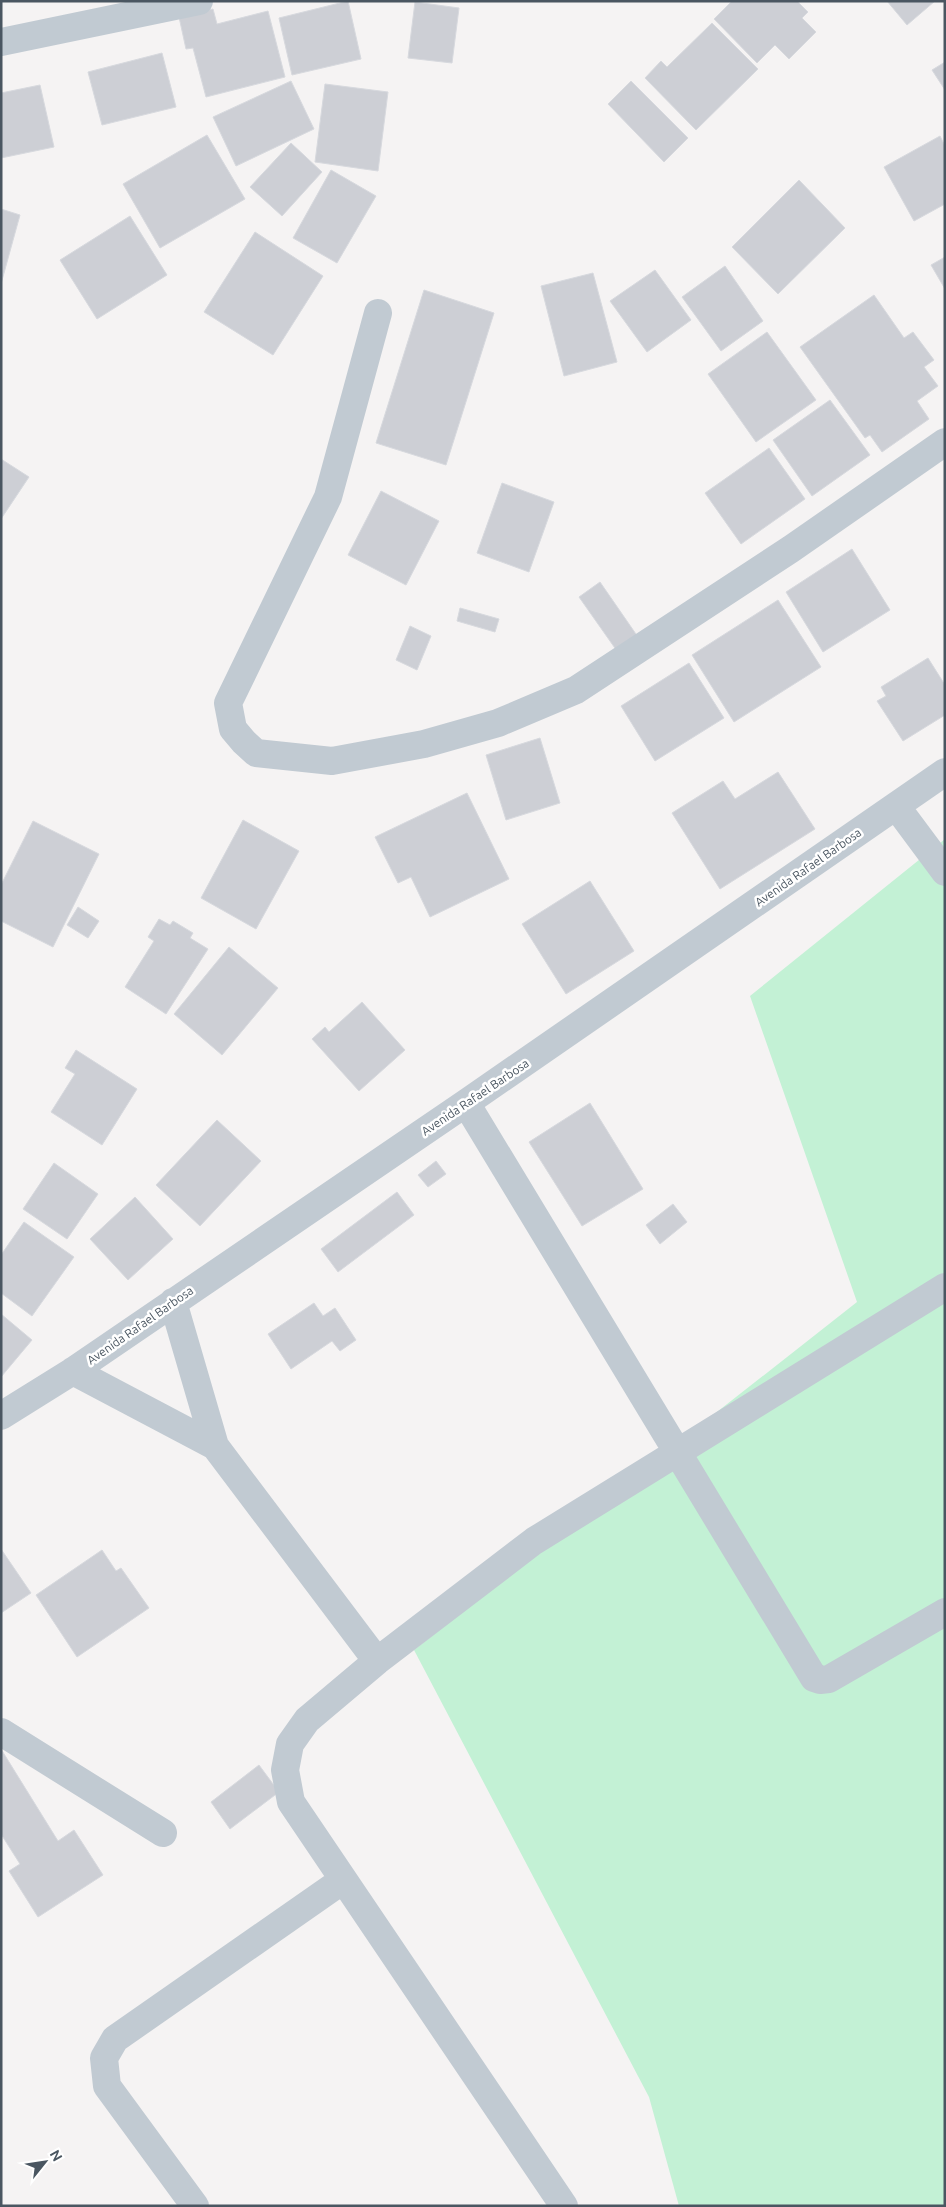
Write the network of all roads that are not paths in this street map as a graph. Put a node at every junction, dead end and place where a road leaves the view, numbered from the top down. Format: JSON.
{"nodes":[{"id":1,"x":199,"y":1,"type":"edge"},
{"id":2,"x":1,"y":42,"type":"edge"},
{"id":3,"x":378,"y":313,"type":"dead end"},
{"id":4,"x":945,"y":442,"type":"edge"},
{"id":5,"x":945,"y":772,"type":"edge"},
{"id":6,"x":896,"y":806,"type":"junction"},
{"id":7,"x":945,"y":872,"type":"edge"},
{"id":8,"x":466,"y":1103,"type":"junction"},
{"id":9,"x":945,"y":1287,"type":"edge"},
{"id":10,"x":173,"y":1302,"type":"junction"},
{"id":11,"x":73,"y":1371,"type":"junction"},
{"id":12,"x":1,"y":1416,"type":"edge"},
{"id":13,"x":215,"y":1446,"type":"junction"},
{"id":14,"x":678,"y":1453,"type":"junction"},
{"id":15,"x":945,"y":1612,"type":"edge"},
{"id":16,"x":377,"y":1661,"type":"junction"},
{"id":17,"x":1,"y":1732,"type":"edge"},
{"id":18,"x":163,"y":1833,"type":"dead end"},
{"id":19,"x":343,"y":1880,"type":"junction"},
{"id":20,"x":195,"y":2206,"type":"edge"},
{"id":21,"x":564,"y":2206,"type":"edge"}],
"edges":[{"from":1,"to":2,"type":"street"},
{"from":3,"to":4,"type":"street"},
{"from":5,"to":6,"type":"street","name":"Avenida Rafael Barbosa"},
{"from":6,"to":7,"type":"street"},
{"from":6,"to":8,"type":"street","name":"Avenida Rafael Barbosa"},
{"from":8,"to":10,"type":"street","name":"Avenida Rafael Barbosa"},
{"from":8,"to":14,"type":"street"},
{"from":9,"to":14,"type":"street"},
{"from":10,"to":11,"type":"street","name":"Avenida Rafael Barbosa"},
{"from":10,"to":13,"type":"street"},
{"from":11,"to":12,"type":"street","name":"Avenida Rafael Barbosa"},
{"from":11,"to":13,"type":"street"},
{"from":13,"to":16,"type":"street"},
{"from":14,"to":15,"type":"street"},
{"from":14,"to":16,"type":"street"},
{"from":16,"to":19,"type":"street"},
{"from":17,"to":18,"type":"street"},
{"from":19,"to":20,"type":"street"},
{"from":19,"to":21,"type":"street"}]}
